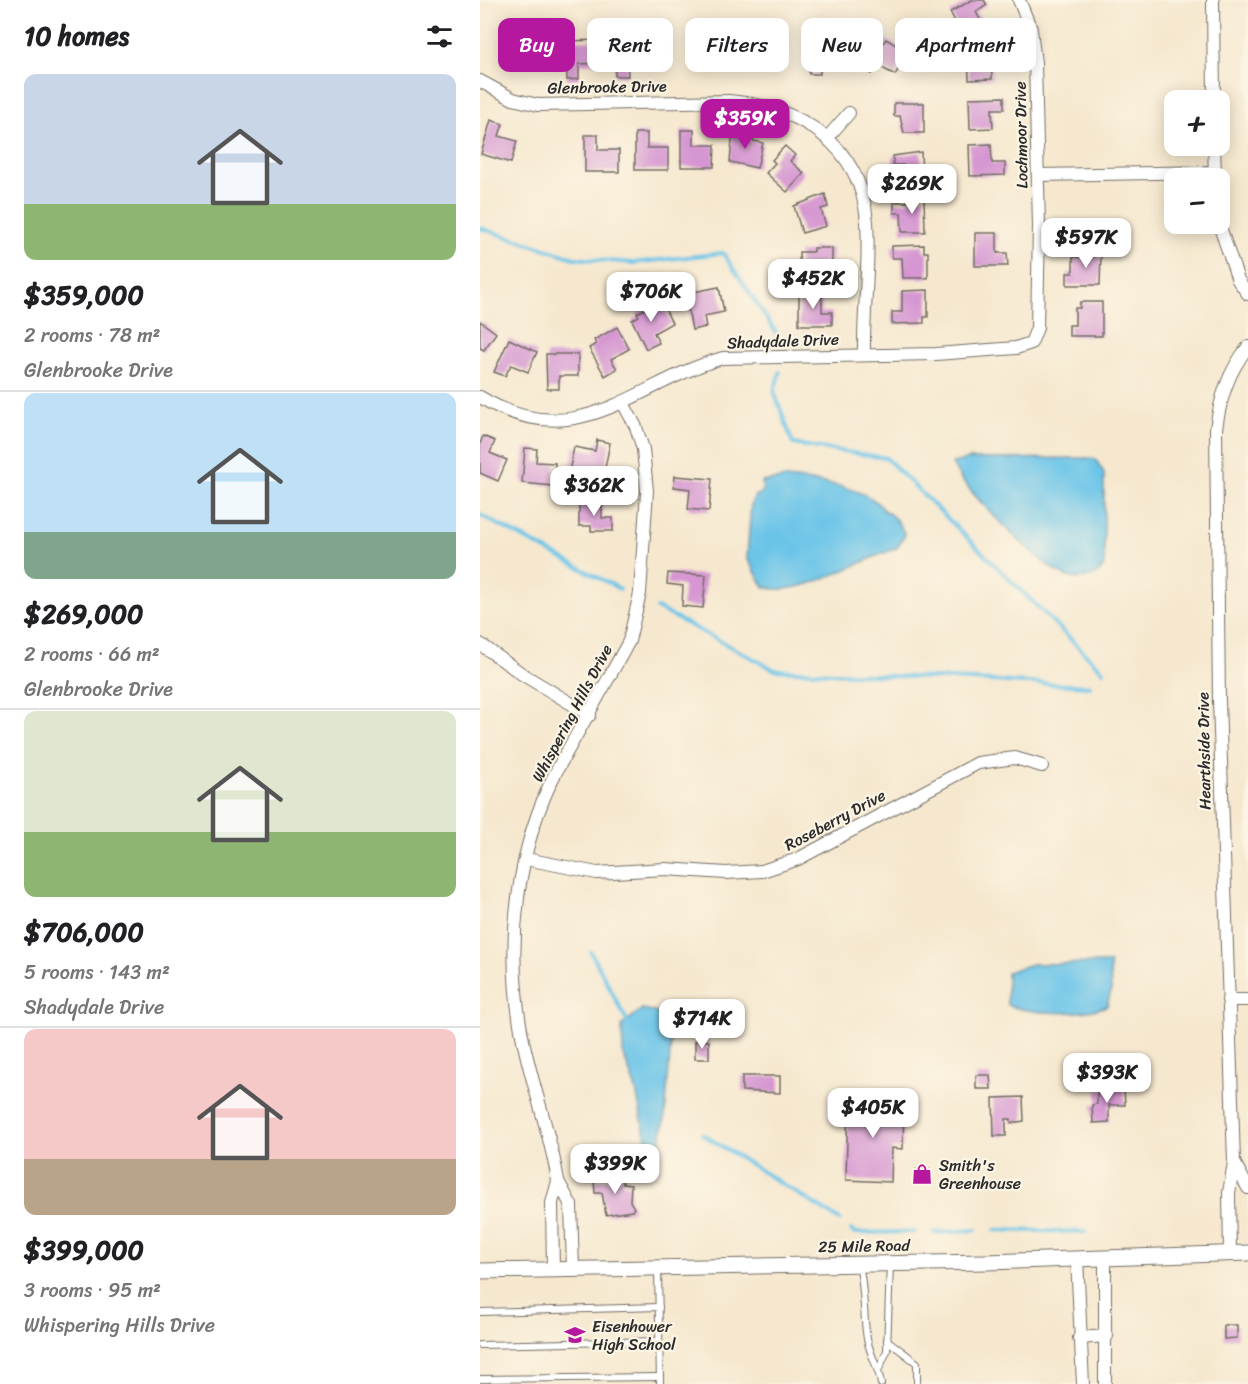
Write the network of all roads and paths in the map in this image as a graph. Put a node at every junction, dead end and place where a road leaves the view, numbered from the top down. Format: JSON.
{"nodes":[{"id":1,"x":1020,"y":0,"type":"edge"},
{"id":2,"x":1213,"y":0,"type":"edge"},
{"id":3,"x":480,"y":81,"type":"edge"},
{"id":4,"x":1214,"y":90,"type":"edge"},
{"id":5,"x":849,"y":113,"type":"dead end"},
{"id":6,"x":828,"y":137,"type":"junction"},
{"id":7,"x":1038,"y":175,"type":"junction"},
{"id":8,"x":1164,"y":175,"type":"edge"},
{"id":9,"x":1222,"y":234,"type":"edge"},
{"id":10,"x":1248,"y":294,"type":"edge"},
{"id":11,"x":1031,"y":343,"type":"joint"},
{"id":12,"x":1248,"y":347,"type":"edge"},
{"id":13,"x":864,"y":355,"type":"junction"},
{"id":14,"x":480,"y":397,"type":"edge"},
{"id":15,"x":623,"y":403,"type":"junction"},
{"id":16,"x":480,"y":644,"type":"edge"},
{"id":17,"x":590,"y":715,"type":"junction"},
{"id":18,"x":1042,"y":766,"type":"dead end"},
{"id":19,"x":526,"y":860,"type":"junction"},
{"id":20,"x":1228,"y":1000,"type":"junction"},
{"id":21,"x":1248,"y":1000,"type":"edge"},
{"id":22,"x":1234,"y":1162,"type":"junction"},
{"id":23,"x":558,"y":1181,"type":"junction"},
{"id":24,"x":1248,"y":1188,"type":"edge"},
{"id":25,"x":1230,"y":1253,"type":"junction"},
{"id":26,"x":1248,"y":1253,"type":"edge"},
{"id":27,"x":1105,"y":1257,"type":"junction"},
{"id":28,"x":1077,"y":1258,"type":"junction"},
{"id":29,"x":890,"y":1263,"type":"junction"},
{"id":30,"x":859,"y":1264,"type":"junction"},
{"id":31,"x":658,"y":1268,"type":"junction"},
{"id":32,"x":552,"y":1270,"type":"junction"},
{"id":33,"x":573,"y":1270,"type":"junction"},
{"id":34,"x":480,"y":1271,"type":"edge"},
{"id":35,"x":659,"y":1307,"type":"junction"},
{"id":36,"x":480,"y":1312,"type":"edge"},
{"id":37,"x":1107,"y":1336,"type":"junction"},
{"id":38,"x":1079,"y":1338,"type":"junction"},
{"id":39,"x":887,"y":1340,"type":"junction"},
{"id":40,"x":659,"y":1341,"type":"junction"},
{"id":41,"x":480,"y":1345,"type":"edge"},
{"id":42,"x":879,"y":1369,"type":"junction"},
{"id":43,"x":480,"y":1379,"type":"edge"},
{"id":44,"x":660,"y":1380,"type":"edge"},
{"id":45,"x":881,"y":1384,"type":"edge"},
{"id":46,"x":917,"y":1384,"type":"edge"},
{"id":47,"x":1083,"y":1384,"type":"edge"},
{"id":48,"x":1105,"y":1384,"type":"edge"}],
"edges":[{"from":1,"to":7,"type":"street","name":"Lochmoor Drive"},
{"from":2,"to":4,"type":"street"},
{"from":3,"to":6,"type":"street","name":"Glenbrooke Drive"},
{"from":5,"to":6,"type":"street"},
{"from":6,"to":13,"type":"street","name":"Glenbrooke Drive"},
{"from":7,"to":8,"type":"street"},
{"from":7,"to":11,"type":"street","name":"Lochmoor Drive"},
{"from":9,"to":10,"type":"street"},
{"from":11,"to":13,"type":"street","name":"Shadydale Drive"},
{"from":12,"to":20,"type":"street","name":"Hearthside Drive"},
{"from":13,"to":15,"type":"street","name":"Shadydale Drive"},
{"from":14,"to":15,"type":"street","name":"Shadydale Drive"},
{"from":15,"to":17,"type":"street","name":"Whispering Hills Drive"},
{"from":16,"to":17,"type":"street"},
{"from":17,"to":19,"type":"street","name":"Whispering Hills Drive"},
{"from":18,"to":19,"type":"street","name":"Roseberry Drive"},
{"from":19,"to":23,"type":"street","name":"Whispering Hills Drive"},
{"from":20,"to":21,"type":"street"},
{"from":20,"to":22,"type":"street","name":"Hearthside Drive"},
{"from":22,"to":24,"type":"street","name":"Hearthside Drive"},
{"from":22,"to":25,"type":"street","name":"Hearthside Drive"},
{"from":23,"to":32,"type":"street","name":"Whispering Hills Drive"},
{"from":23,"to":33,"type":"street","name":"Whispering Hills Drive"},
{"from":25,"to":26,"type":"street","name":"25 Mile Road"},
{"from":25,"to":27,"type":"street","name":"25 Mile Road"},
{"from":27,"to":28,"type":"street","name":"25 Mile Road"},
{"from":27,"to":37,"type":"street"},
{"from":28,"to":29,"type":"street","name":"25 Mile Road"},
{"from":28,"to":38,"type":"street"},
{"from":29,"to":30,"type":"street","name":"25 Mile Road"},
{"from":29,"to":39,"type":"lane"},
{"from":30,"to":31,"type":"street","name":"25 Mile Road"},
{"from":30,"to":42,"type":"lane"},
{"from":31,"to":33,"type":"street","name":"25 Mile Road"},
{"from":31,"to":35,"type":"lane"},
{"from":32,"to":33,"type":"street","name":"25 Mile Road"},
{"from":32,"to":34,"type":"street","name":"25 Mile Road"},
{"from":35,"to":36,"type":"lane"},
{"from":35,"to":40,"type":"lane"},
{"from":37,"to":38,"type":"street"},
{"from":37,"to":48,"type":"street"},
{"from":38,"to":47,"type":"street"},
{"from":39,"to":42,"type":"lane"},
{"from":39,"to":46,"type":"lane"},
{"from":40,"to":41,"type":"lane"},
{"from":40,"to":44,"type":"lane"},
{"from":42,"to":45,"type":"lane"},
{"from":43,"to":44,"type":"lane"}]}
